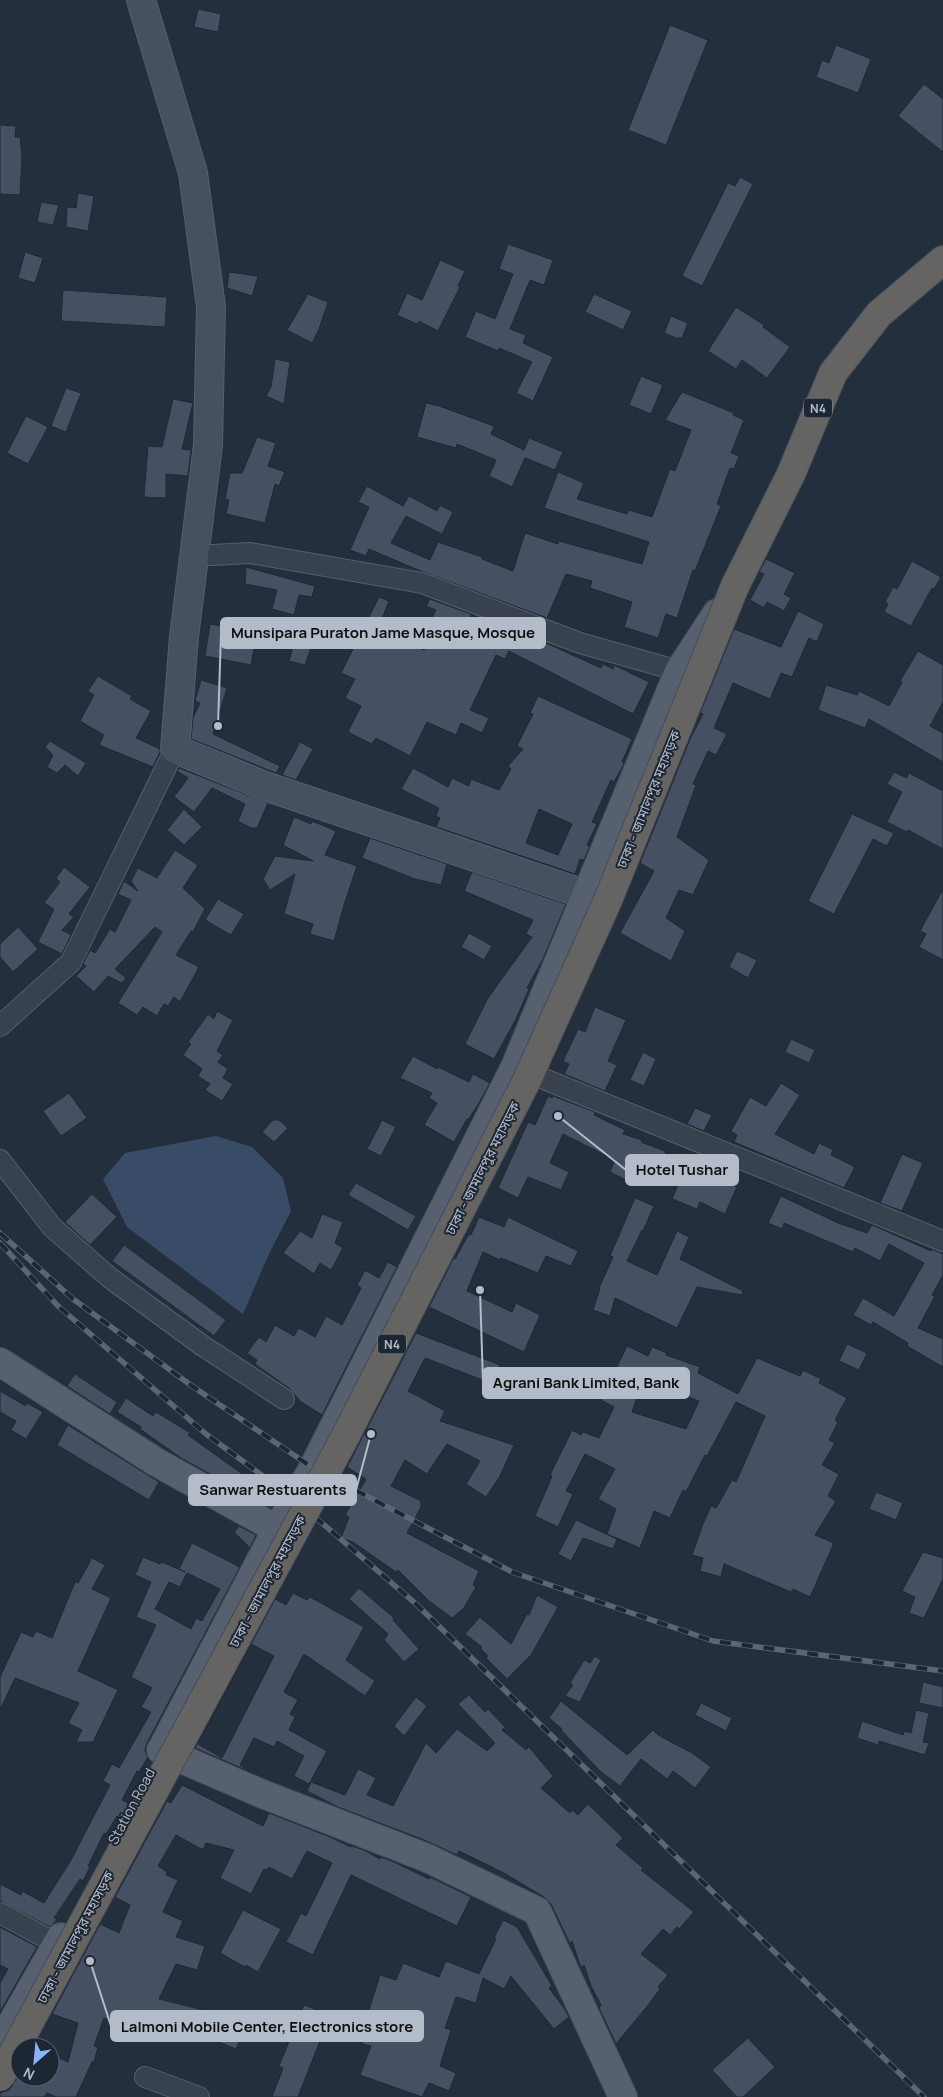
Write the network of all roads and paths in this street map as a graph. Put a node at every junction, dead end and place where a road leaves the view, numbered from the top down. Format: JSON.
{"nodes":[{"id":1,"x":141,"y":0,"type":"edge"},
{"id":2,"x":943,"y":260,"type":"edge"},
{"id":3,"x":194,"y":556,"type":"junction"},
{"id":4,"x":735,"y":586,"type":"junction"},
{"id":5,"x":679,"y":671,"type":"junction"},
{"id":6,"x":175,"y":749,"type":"junction"},
{"id":7,"x":586,"y":895,"type":"junction"},
{"id":8,"x":0,"y":1026,"type":"edge"},
{"id":9,"x":515,"y":1067,"type":"junction"},
{"id":10,"x":0,"y":1160,"type":"edge"},
{"id":11,"x":943,"y":1241,"type":"edge"},
{"id":12,"x":0,"y":1362,"type":"edge"},
{"id":13,"x":284,"y":1398,"type":"dead end"},
{"id":14,"x":277,"y":1529,"type":"junction"},
{"id":15,"x":161,"y":1750,"type":"junction"},
{"id":16,"x":0,"y":1913,"type":"edge"},
{"id":17,"x":57,"y":1944,"type":"junction"},
{"id":18,"x":0,"y":2044,"type":"edge"},
{"id":19,"x":0,"y":2077,"type":"edge"},
{"id":20,"x":144,"y":2078,"type":"dead end"},
{"id":21,"x":199,"y":2097,"type":"edge"},
{"id":22,"x":623,"y":2097,"type":"edge"}],
"edges":[{"from":1,"to":3,"type":"main road"},
{"from":2,"to":4,"type":"highway","name":"ঢাকা - জামালপুর মহাসড়ক","number":"N4"},
{"from":3,"to":5,"type":"street"},
{"from":3,"to":6,"type":"main road"},
{"from":4,"to":5,"type":"main road","name":"Station Road"},
{"from":4,"to":19,"type":"highway","name":"ঢাকা - জামালপুর মহাসড়ক","number":"N4","bridge":true},
{"from":5,"to":7,"type":"main road","name":"Station Road"},
{"from":6,"to":7,"type":"main road"},
{"from":6,"to":8,"type":"street"},
{"from":7,"to":9,"type":"main road","name":"Station Road"},
{"from":9,"to":11,"type":"street"},
{"from":9,"to":14,"type":"main road","name":"Station Road"},
{"from":10,"to":13,"type":"street"},
{"from":12,"to":14,"type":"main road"},
{"from":14,"to":15,"type":"main road","name":"Station Road"},
{"from":15,"to":17,"type":"main road","name":"Station Road"},
{"from":15,"to":22,"type":"main road"},
{"from":16,"to":17,"type":"street"},
{"from":17,"to":18,"type":"main road","name":"Station Road"},
{"from":20,"to":21,"type":"street"}]}
